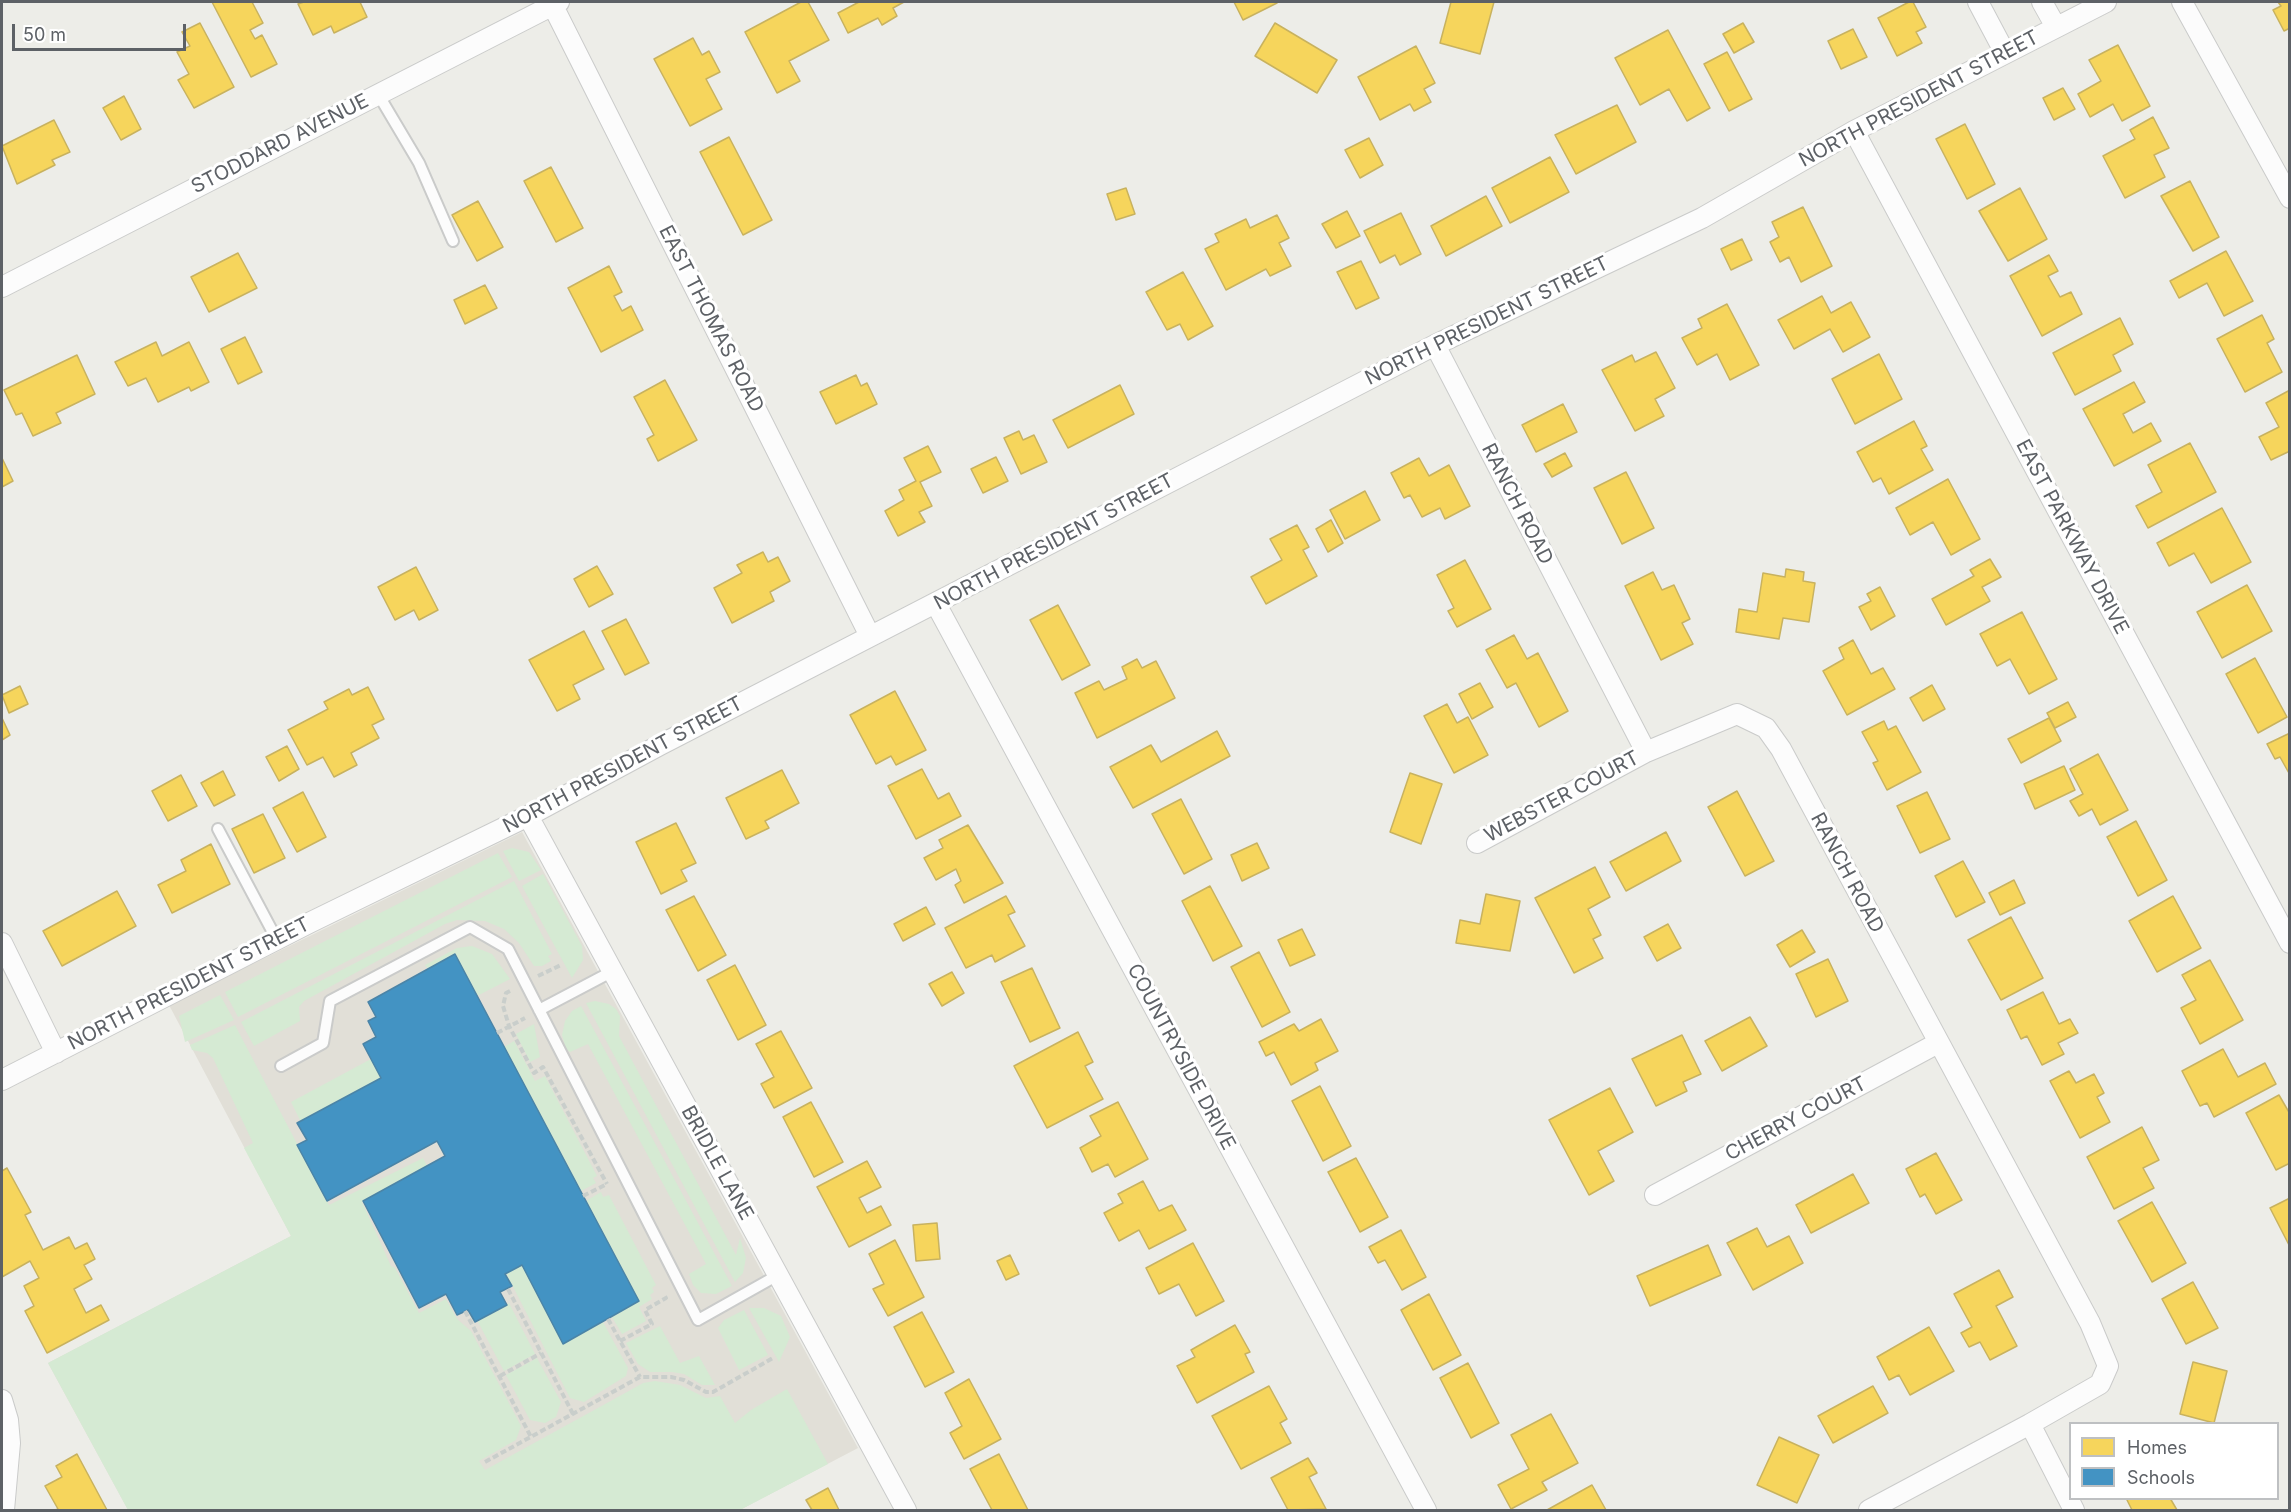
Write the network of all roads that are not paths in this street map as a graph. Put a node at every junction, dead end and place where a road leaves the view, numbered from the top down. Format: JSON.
{"nodes":[{"id":1,"x":1978,"y":2,"type":"edge"},
{"id":2,"x":2042,"y":2,"type":"edge"},
{"id":3,"x":2106,"y":2,"type":"edge"},
{"id":4,"x":2181,"y":2,"type":"edge"},
{"id":5,"x":554,"y":3,"type":"edge"},
{"id":6,"x":2056,"y":27,"type":"junction"},
{"id":7,"x":2005,"y":53,"type":"junction"},
{"id":8,"x":378,"y":94,"type":"junction"},
{"id":9,"x":1854,"y":130,"type":"junction"},
{"id":10,"x":2289,"y":198,"type":"edge"},
{"id":11,"x":453,"y":241,"type":"dead end"},
{"id":12,"x":2,"y":287,"type":"edge"},
{"id":13,"x":1435,"y":345,"type":"junction"},
{"id":14,"x":936,"y":604,"type":"junction"},
{"id":15,"x":870,"y":636,"type":"junction"},
{"id":16,"x":1646,"y":752,"type":"junction"},
{"id":17,"x":528,"y":816,"type":"junction"},
{"id":18,"x":218,"y":829,"type":"dead end"},
{"id":19,"x":1477,"y":843,"type":"dead end"},
{"id":20,"x":276,"y":940,"type":"junction"},
{"id":21,"x":2,"y":943,"type":"edge"},
{"id":22,"x":2289,"y":943,"type":"edge"},
{"id":23,"x":613,"y":971,"type":"junction"},
{"id":24,"x":539,"y":1010,"type":"junction"},
{"id":25,"x":1938,"y":1043,"type":"junction"},
{"id":26,"x":56,"y":1053,"type":"junction"},
{"id":27,"x":281,"y":1066,"type":"dead end"},
{"id":28,"x":2,"y":1080,"type":"edge"},
{"id":29,"x":1655,"y":1195,"type":"dead end"},
{"id":30,"x":778,"y":1275,"type":"junction"},
{"id":31,"x":2,"y":1400,"type":"edge"},
{"id":32,"x":2030,"y":1424,"type":"junction"},
{"id":33,"x":4,"y":1510,"type":"edge"},
{"id":34,"x":906,"y":1510,"type":"edge"},
{"id":35,"x":1426,"y":1510,"type":"edge"},
{"id":36,"x":1869,"y":1510,"type":"edge"},
{"id":37,"x":2074,"y":1510,"type":"edge"}],
"edges":[{"from":1,"to":7,"type":"street"},
{"from":2,"to":6,"type":"street"},
{"from":3,"to":6,"type":"street","name":"NORTH PRESIDENT STREET"},
{"from":4,"to":10,"type":"street"},
{"from":5,"to":8,"type":"street","name":"STODDARD AVENUE"},
{"from":5,"to":15,"type":"street","name":"EAST THOMAS ROAD"},
{"from":6,"to":7,"type":"street","name":"NORTH PRESIDENT STREET"},
{"from":7,"to":9,"type":"street","name":"NORTH PRESIDENT STREET"},
{"from":8,"to":11,"type":"lane"},
{"from":8,"to":12,"type":"street","name":"STODDARD AVENUE"},
{"from":9,"to":13,"type":"street","name":"NORTH PRESIDENT STREET"},
{"from":9,"to":22,"type":"street","name":"EAST PARKWAY DRIVE"},
{"from":13,"to":14,"type":"street","name":"NORTH PRESIDENT STREET"},
{"from":13,"to":16,"type":"street","name":"RANCH ROAD"},
{"from":14,"to":15,"type":"street","name":"NORTH PRESIDENT STREET"},
{"from":14,"to":35,"type":"street","name":"COUNTRYSIDE DRIVE"},
{"from":15,"to":17,"type":"street","name":"NORTH PRESIDENT STREET"},
{"from":16,"to":19,"type":"street","name":"WEBSTER COURT"},
{"from":16,"to":25,"type":"street","name":"RANCH ROAD"},
{"from":17,"to":20,"type":"street","name":"NORTH PRESIDENT STREET"},
{"from":17,"to":23,"type":"street","name":"BRIDLE LANE"},
{"from":18,"to":20,"type":"lane"},
{"from":20,"to":26,"type":"street","name":"NORTH PRESIDENT STREET"},
{"from":21,"to":26,"type":"street"},
{"from":23,"to":24,"type":"lane"},
{"from":23,"to":30,"type":"street","name":"BRIDLE LANE"},
{"from":24,"to":27,"type":"lane"},
{"from":24,"to":30,"type":"lane"},
{"from":25,"to":29,"type":"street","name":"CHERRY COURT"},
{"from":25,"to":32,"type":"street","name":"RANCH ROAD"},
{"from":26,"to":28,"type":"street","name":"NORTH PRESIDENT STREET"},
{"from":30,"to":34,"type":"street","name":"BRIDLE LANE"},
{"from":31,"to":33,"type":"street"},
{"from":32,"to":36,"type":"street"},
{"from":32,"to":37,"type":"street"}]}
